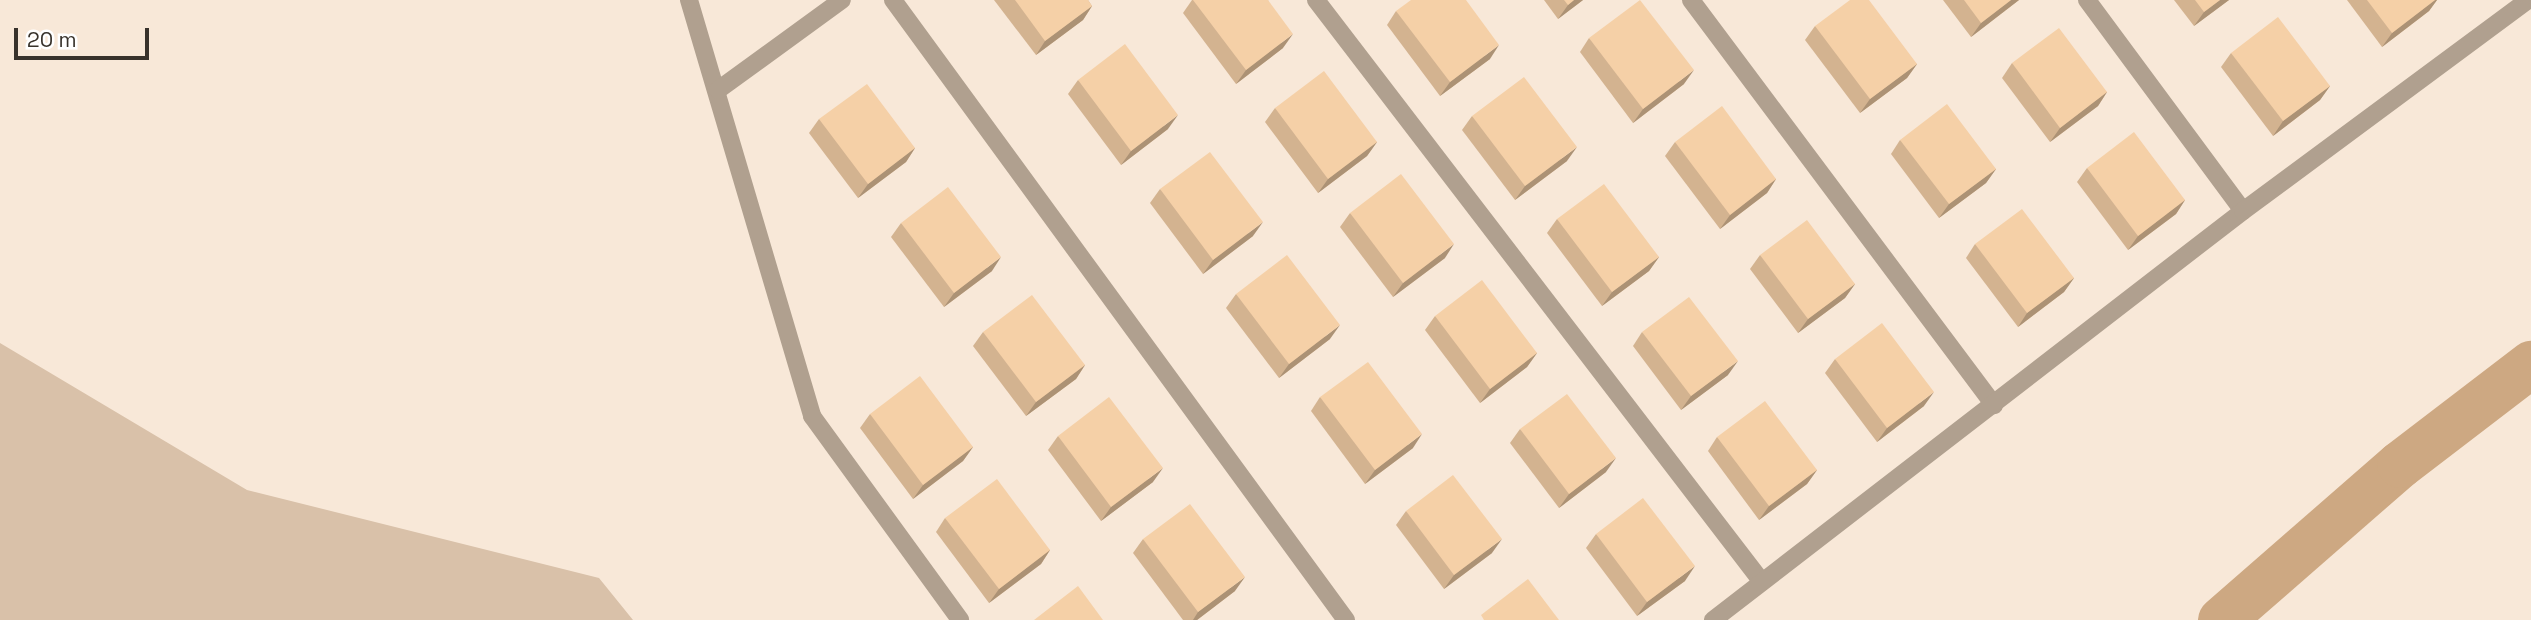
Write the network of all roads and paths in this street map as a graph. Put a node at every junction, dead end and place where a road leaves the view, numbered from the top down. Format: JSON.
{"nodes":[{"id":1,"x":689,"y":0,"type":"edge"},
{"id":2,"x":842,"y":0,"type":"edge"},
{"id":3,"x":893,"y":0,"type":"edge"},
{"id":4,"x":1316,"y":0,"type":"edge"},
{"id":5,"x":1691,"y":0,"type":"edge"},
{"id":6,"x":2087,"y":0,"type":"edge"},
{"id":7,"x":2528,"y":0,"type":"edge"},
{"id":8,"x":2508,"y":6,"type":"edge"},
{"id":9,"x":718,"y":90,"type":"junction"},
{"id":10,"x":2243,"y":211,"type":"junction"},
{"id":11,"x":1994,"y":405,"type":"junction"},
{"id":12,"x":1762,"y":582,"type":"junction"},
{"id":13,"x":960,"y":620,"type":"edge"},
{"id":14,"x":1346,"y":620,"type":"edge"},
{"id":15,"x":1713,"y":620,"type":"edge"}],
"edges":[{"from":1,"to":9,"type":"street"},
{"from":2,"to":9,"type":"street"},
{"from":3,"to":14,"type":"street"},
{"from":4,"to":12,"type":"street"},
{"from":5,"to":11,"type":"street"},
{"from":6,"to":10,"type":"street"},
{"from":7,"to":8,"type":"street"},
{"from":8,"to":10,"type":"street"},
{"from":9,"to":13,"type":"street"},
{"from":10,"to":11,"type":"street"},
{"from":11,"to":12,"type":"street"},
{"from":12,"to":15,"type":"street"}]}
